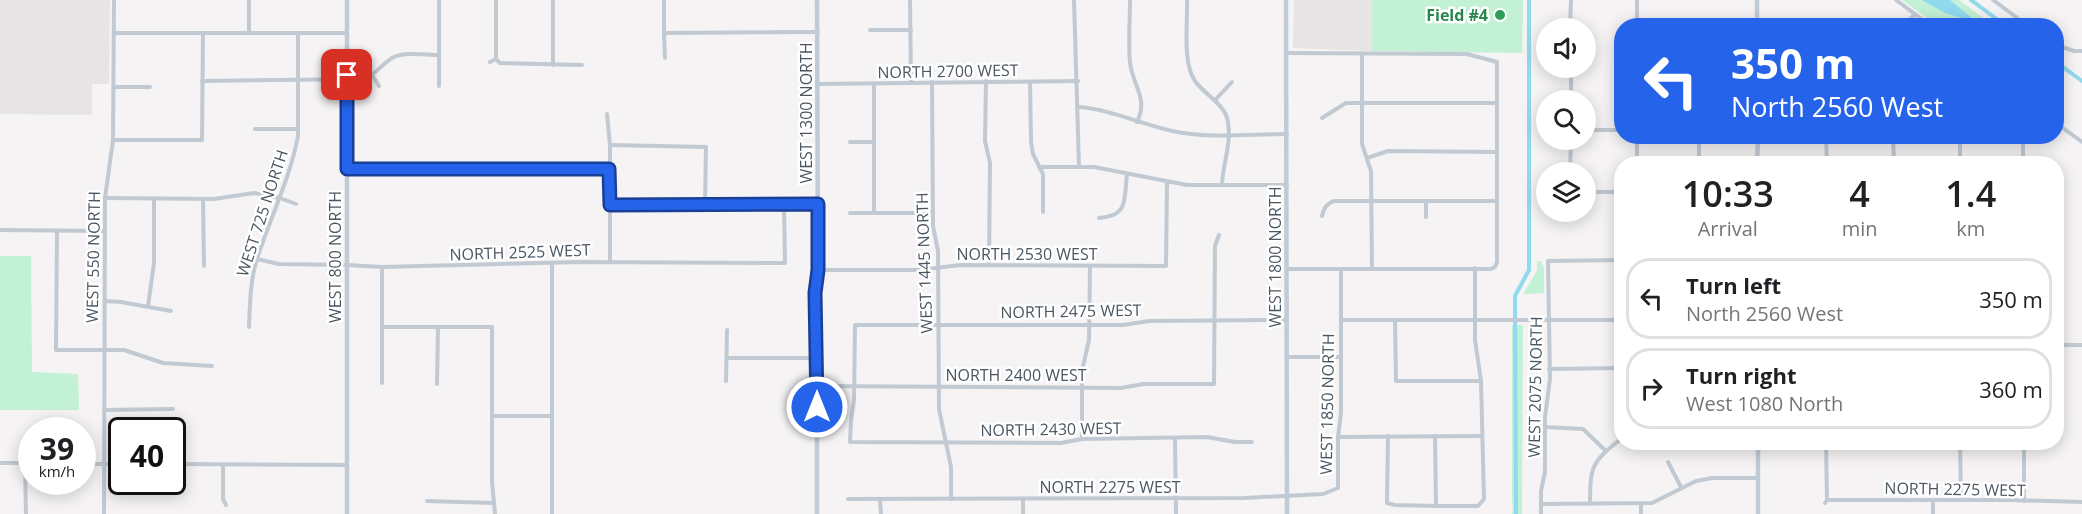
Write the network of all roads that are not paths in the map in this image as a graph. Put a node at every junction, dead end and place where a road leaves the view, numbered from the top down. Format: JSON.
{"nodes":[{"id":1,"x":114,"y":0,"type":"edge"},
{"id":2,"x":249,"y":0,"type":"edge"},
{"id":3,"x":347,"y":0,"type":"edge"},
{"id":4,"x":439,"y":0,"type":"edge"},
{"id":5,"x":496,"y":0,"type":"edge"},
{"id":6,"x":553,"y":0,"type":"edge"},
{"id":7,"x":664,"y":0,"type":"edge"},
{"id":8,"x":817,"y":0,"type":"edge"},
{"id":9,"x":910,"y":0,"type":"edge"},
{"id":10,"x":1074,"y":0,"type":"edge"},
{"id":11,"x":1130,"y":0,"type":"edge"},
{"id":12,"x":1187,"y":0,"type":"edge"},
{"id":13,"x":1286,"y":0,"type":"edge"},
{"id":14,"x":1571,"y":0,"type":"edge"},
{"id":15,"x":1637,"y":0,"type":"edge"},
{"id":16,"x":1757,"y":0,"type":"edge"},
{"id":17,"x":1896,"y":0,"type":"edge"},
{"id":18,"x":1993,"y":0,"type":"edge"},
{"id":19,"x":1915,"y":14,"type":"junction"},
{"id":20,"x":1570,"y":18,"type":"edge"},
{"id":21,"x":1637,"y":18,"type":"edge"},
{"id":22,"x":1757,"y":18,"type":"edge"},
{"id":23,"x":1911,"y":18,"type":"edge"},
{"id":24,"x":1920,"y":18,"type":"edge"},
{"id":25,"x":2017,"y":18,"type":"edge"},
{"id":26,"x":870,"y":30,"type":"dead end"},
{"id":27,"x":910,"y":30,"type":"junction"},
{"id":28,"x":114,"y":33,"type":"junction"},
{"id":29,"x":203,"y":33,"type":"junction"},
{"id":30,"x":249,"y":33,"type":"junction"},
{"id":31,"x":298,"y":33,"type":"junction"},
{"id":32,"x":347,"y":33,"type":"junction"},
{"id":33,"x":664,"y":33,"type":"junction"},
{"id":34,"x":818,"y":33,"type":"junction"},
{"id":35,"x":2064,"y":48,"type":"edge"},
{"id":36,"x":2082,"y":51,"type":"edge"},
{"id":37,"x":1287,"y":53,"type":"junction"},
{"id":38,"x":1362,"y":54,"type":"junction"},
{"id":39,"x":439,"y":55,"type":"junction"},
{"id":40,"x":665,"y":58,"type":"dead end"},
{"id":41,"x":496,"y":59,"type":"junction"},
{"id":42,"x":490,"y":62,"type":"dead end"},
{"id":43,"x":553,"y":64,"type":"junction"},
{"id":44,"x":582,"y":64,"type":"dead end"},
{"id":45,"x":372,"y":75,"type":"junction"},
{"id":46,"x":298,"y":80,"type":"junction"},
{"id":47,"x":347,"y":80,"type":"junction"},
{"id":48,"x":202,"y":81,"type":"junction"},
{"id":49,"x":911,"y":81,"type":"junction"},
{"id":50,"x":986,"y":81,"type":"junction"},
{"id":51,"x":1078,"y":81,"type":"junction"},
{"id":52,"x":1232,"y":81,"type":"dead end"},
{"id":53,"x":932,"y":82,"type":"junction"},
{"id":54,"x":1030,"y":82,"type":"junction"},
{"id":55,"x":818,"y":84,"type":"junction"},
{"id":56,"x":874,"y":84,"type":"junction"},
{"id":57,"x":379,"y":86,"type":"dead end"},
{"id":58,"x":439,"y":86,"type":"dead end"},
{"id":59,"x":114,"y":87,"type":"junction"},
{"id":60,"x":150,"y":87,"type":"dead end"},
{"id":61,"x":1215,"y":100,"type":"junction"},
{"id":62,"x":1361,"y":102,"type":"junction"},
{"id":63,"x":1497,"y":103,"type":"junction"},
{"id":64,"x":1078,"y":107,"type":"junction"},
{"id":65,"x":607,"y":114,"type":"dead end"},
{"id":66,"x":1322,"y":118,"type":"dead end"},
{"id":67,"x":1137,"y":122,"type":"junction"},
{"id":68,"x":255,"y":129,"type":"dead end"},
{"id":69,"x":298,"y":129,"type":"junction"},
{"id":70,"x":2064,"y":129,"type":"edge"},
{"id":71,"x":1596,"y":130,"type":"edge"},
{"id":72,"x":1614,"y":130,"type":"edge"},
{"id":73,"x":1227,"y":134,"type":"junction"},
{"id":74,"x":1287,"y":134,"type":"junction"},
{"id":75,"x":113,"y":140,"type":"junction"},
{"id":76,"x":850,"y":142,"type":"dead end"},
{"id":77,"x":874,"y":142,"type":"junction"},
{"id":78,"x":2082,"y":142,"type":"edge"},
{"id":79,"x":610,"y":145,"type":"junction"},
{"id":80,"x":1497,"y":152,"type":"junction"},
{"id":81,"x":1367,"y":158,"type":"junction"},
{"id":82,"x":1039,"y":167,"type":"junction"},
{"id":83,"x":1079,"y":167,"type":"junction"},
{"id":84,"x":347,"y":169,"type":"junction"},
{"id":85,"x":609,"y":169,"type":"junction"},
{"id":86,"x":1127,"y":174,"type":"junction"},
{"id":87,"x":1167,"y":182,"type":"junction"},
{"id":88,"x":1222,"y":184,"type":"junction"},
{"id":89,"x":1287,"y":185,"type":"junction"},
{"id":90,"x":1596,"y":192,"type":"edge"},
{"id":91,"x":1614,"y":192,"type":"edge"},
{"id":92,"x":105,"y":198,"type":"junction"},
{"id":93,"x":280,"y":198,"type":"junction"},
{"id":94,"x":154,"y":199,"type":"junction"},
{"id":95,"x":203,"y":199,"type":"junction"},
{"id":96,"x":1371,"y":201,"type":"junction"},
{"id":97,"x":1426,"y":201,"type":"junction"},
{"id":98,"x":1497,"y":201,"type":"junction"},
{"id":99,"x":296,"y":204,"type":"dead end"},
{"id":100,"x":705,"y":204,"type":"junction"},
{"id":101,"x":818,"y":204,"type":"junction"},
{"id":102,"x":610,"y":205,"type":"junction"},
{"id":103,"x":784,"y":205,"type":"junction"},
{"id":104,"x":874,"y":212,"type":"junction"},
{"id":105,"x":1043,"y":212,"type":"dead end"},
{"id":106,"x":850,"y":213,"type":"dead end"},
{"id":107,"x":933,"y":213,"type":"junction"},
{"id":108,"x":1322,"y":216,"type":"dead end"},
{"id":109,"x":1426,"y":217,"type":"dead end"},
{"id":110,"x":1099,"y":218,"type":"dead end"},
{"id":111,"x":0,"y":230,"type":"edge"},
{"id":112,"x":57,"y":231,"type":"junction"},
{"id":113,"x":105,"y":231,"type":"junction"},
{"id":114,"x":1219,"y":235,"type":"dead end"},
{"id":115,"x":257,"y":259,"type":"junction"},
{"id":116,"x":1614,"y":260,"type":"edge"},
{"id":117,"x":610,"y":262,"type":"junction"},
{"id":118,"x":552,"y":264,"type":"junction"},
{"id":119,"x":347,"y":265,"type":"junction"},
{"id":120,"x":989,"y":266,"type":"junction"},
{"id":121,"x":1090,"y":266,"type":"junction"},
{"id":122,"x":204,"y":267,"type":"dead end"},
{"id":123,"x":382,"y":267,"type":"junction"},
{"id":124,"x":938,"y":268,"type":"junction"},
{"id":125,"x":1474,"y":268,"type":"junction"},
{"id":126,"x":1287,"y":269,"type":"junction"},
{"id":127,"x":1341,"y":269,"type":"junction"},
{"id":128,"x":1372,"y":269,"type":"junction"},
{"id":129,"x":818,"y":270,"type":"junction"},
{"id":130,"x":105,"y":302,"type":"junction"},
{"id":131,"x":148,"y":306,"type":"junction"},
{"id":132,"x":171,"y":311,"type":"dead end"},
{"id":133,"x":1287,"y":320,"type":"junction"},
{"id":134,"x":1341,"y":320,"type":"junction"},
{"id":135,"x":1395,"y":320,"type":"junction"},
{"id":136,"x":1475,"y":320,"type":"junction"},
{"id":137,"x":1549,"y":320,"type":"junction"},
{"id":138,"x":1614,"y":320,"type":"edge"},
{"id":139,"x":1215,"y":321,"type":"junction"},
{"id":140,"x":938,"y":325,"type":"junction"},
{"id":141,"x":1089,"y":325,"type":"junction"},
{"id":142,"x":249,"y":327,"type":"dead end"},
{"id":143,"x":382,"y":327,"type":"junction"},
{"id":144,"x":438,"y":327,"type":"junction"},
{"id":145,"x":727,"y":330,"type":"dead end"},
{"id":146,"x":2064,"y":345,"type":"edge"},
{"id":147,"x":2082,"y":345,"type":"edge"},
{"id":148,"x":104,"y":350,"type":"junction"},
{"id":149,"x":1287,"y":357,"type":"junction"},
{"id":150,"x":1341,"y":357,"type":"junction"},
{"id":151,"x":727,"y":358,"type":"junction"},
{"id":152,"x":817,"y":358,"type":"junction"},
{"id":153,"x":212,"y":366,"type":"dead end"},
{"id":154,"x":1614,"y":368,"type":"edge"},
{"id":155,"x":1550,"y":369,"type":"junction"},
{"id":156,"x":726,"y":381,"type":"dead end"},
{"id":157,"x":1481,"y":381,"type":"junction"},
{"id":158,"x":382,"y":383,"type":"dead end"},
{"id":159,"x":437,"y":384,"type":"dead end"},
{"id":160,"x":817,"y":386,"type":"junction"},
{"id":161,"x":854,"y":387,"type":"junction"},
{"id":162,"x":939,"y":387,"type":"junction"},
{"id":163,"x":1082,"y":387,"type":"junction"},
{"id":164,"x":173,"y":409,"type":"dead end"},
{"id":165,"x":104,"y":410,"type":"junction"},
{"id":166,"x":493,"y":416,"type":"junction"},
{"id":167,"x":552,"y":416,"type":"junction"},
{"id":168,"x":1545,"y":427,"type":"junction"},
{"id":169,"x":1388,"y":436,"type":"junction"},
{"id":170,"x":1435,"y":436,"type":"junction"},
{"id":171,"x":1482,"y":436,"type":"junction"},
{"id":172,"x":1338,"y":437,"type":"junction"},
{"id":173,"x":1175,"y":438,"type":"junction"},
{"id":174,"x":1082,"y":439,"type":"junction"},
{"id":175,"x":946,"y":442,"type":"junction"},
{"id":176,"x":1252,"y":442,"type":"dead end"},
{"id":177,"x":1614,"y":444,"type":"edge"},
{"id":178,"x":1758,"y":450,"type":"edge"},
{"id":179,"x":1826,"y":450,"type":"edge"},
{"id":180,"x":1960,"y":450,"type":"edge"},
{"id":181,"x":2024,"y":450,"type":"edge"},
{"id":182,"x":1606,"y":451,"type":"junction"},
{"id":183,"x":1668,"y":462,"type":"dead end"},
{"id":184,"x":0,"y":463,"type":"edge"},
{"id":185,"x":18,"y":463,"type":"edge"},
{"id":186,"x":96,"y":464,"type":"edge"},
{"id":187,"x":104,"y":464,"type":"junction"},
{"id":188,"x":108,"y":464,"type":"edge"},
{"id":189,"x":186,"y":464,"type":"edge"},
{"id":190,"x":223,"y":465,"type":"junction"},
{"id":191,"x":347,"y":465,"type":"junction"},
{"id":192,"x":1758,"y":478,"type":"junction"},
{"id":193,"x":1681,"y":487,"type":"junction"},
{"id":194,"x":26,"y":495,"type":"edge"},
{"id":195,"x":1287,"y":496,"type":"junction"},
{"id":196,"x":1176,"y":498,"type":"junction"},
{"id":197,"x":848,"y":499,"type":"dead end"},
{"id":198,"x":880,"y":499,"type":"junction"},
{"id":199,"x":951,"y":499,"type":"junction"},
{"id":200,"x":1023,"y":499,"type":"junction"},
{"id":201,"x":1933,"y":500,"type":"junction"},
{"id":202,"x":1960,"y":500,"type":"junction"},
{"id":203,"x":427,"y":501,"type":"dead end"},
{"id":204,"x":2024,"y":501,"type":"junction"},
{"id":205,"x":2082,"y":502,"type":"edge"},
{"id":206,"x":494,"y":503,"type":"junction"},
{"id":207,"x":1541,"y":504,"type":"junction"},
{"id":208,"x":1590,"y":504,"type":"junction"},
{"id":209,"x":1641,"y":504,"type":"junction"},
{"id":210,"x":226,"y":505,"type":"dead end"},
{"id":211,"x":1436,"y":506,"type":"junction"},
{"id":212,"x":26,"y":514,"type":"edge"},
{"id":213,"x":104,"y":514,"type":"edge"},
{"id":214,"x":347,"y":514,"type":"edge"},
{"id":215,"x":495,"y":514,"type":"edge"},
{"id":216,"x":552,"y":514,"type":"edge"},
{"id":217,"x":817,"y":514,"type":"edge"},
{"id":218,"x":881,"y":514,"type":"edge"},
{"id":219,"x":1023,"y":514,"type":"edge"},
{"id":220,"x":1176,"y":514,"type":"edge"},
{"id":221,"x":1287,"y":514,"type":"edge"},
{"id":222,"x":1541,"y":514,"type":"edge"},
{"id":223,"x":1641,"y":514,"type":"edge"},
{"id":224,"x":1758,"y":514,"type":"edge"},
{"id":225,"x":1933,"y":514,"type":"edge"}],
"edges":[{"from":1,"to":28,"type":"street","name":"WEST 550 NORTH"},
{"from":2,"to":30,"type":"street"},
{"from":3,"to":32,"type":"street","name":"WEST 800 NORTH"},
{"from":4,"to":39,"type":"street"},
{"from":5,"to":41,"type":"street"},
{"from":6,"to":43,"type":"street"},
{"from":7,"to":33,"type":"street"},
{"from":8,"to":34,"type":"street","name":"WEST 1300 NORTH"},
{"from":9,"to":27,"type":"street"},
{"from":10,"to":51,"type":"street"},
{"from":11,"to":67,"type":"street"},
{"from":12,"to":61,"type":"street"},
{"from":13,"to":37,"type":"street","name":"WEST 1800 NORTH"},
{"from":14,"to":20,"type":"street"},
{"from":15,"to":21,"type":"street"},
{"from":16,"to":22,"type":"street"},
{"from":17,"to":19,"type":"street"},
{"from":18,"to":25,"type":"street"},
{"from":19,"to":23,"type":"street"},
{"from":19,"to":24,"type":"street"},
{"from":26,"to":27,"type":"street"},
{"from":27,"to":49,"type":"street"},
{"from":28,"to":29,"type":"street"},
{"from":28,"to":59,"type":"street","name":"WEST 550 NORTH"},
{"from":29,"to":30,"type":"street"},
{"from":29,"to":48,"type":"street"},
{"from":30,"to":31,"type":"street"},
{"from":31,"to":32,"type":"street"},
{"from":31,"to":46,"type":"street","name":"WEST 725 NORTH"},
{"from":32,"to":47,"type":"street","name":"WEST 800 NORTH"},
{"from":33,"to":34,"type":"street"},
{"from":33,"to":40,"type":"street"},
{"from":34,"to":55,"type":"street","name":"WEST 1300 NORTH"},
{"from":35,"to":36,"type":"street"},
{"from":37,"to":38,"type":"street"},
{"from":37,"to":74,"type":"street","name":"WEST 1800 NORTH"},
{"from":38,"to":62,"type":"street"},
{"from":38,"to":63,"type":"street"},
{"from":39,"to":45,"type":"street"},
{"from":39,"to":58,"type":"street"},
{"from":41,"to":42,"type":"street"},
{"from":41,"to":43,"type":"street"},
{"from":43,"to":44,"type":"street"},
{"from":45,"to":47,"type":"street"},
{"from":45,"to":57,"type":"street"},
{"from":46,"to":47,"type":"street"},
{"from":46,"to":48,"type":"street"},
{"from":46,"to":69,"type":"street","name":"WEST 725 NORTH"},
{"from":47,"to":84,"type":"street","name":"WEST 800 NORTH"},
{"from":48,"to":75,"type":"street"},
{"from":49,"to":53,"type":"street","name":"NORTH 2700 WEST"},
{"from":49,"to":56,"type":"street","name":"NORTH 2700 WEST"},
{"from":50,"to":53,"type":"street","name":"NORTH 2700 WEST"},
{"from":50,"to":54,"type":"street","name":"NORTH 2700 WEST"},
{"from":50,"to":120,"type":"street"},
{"from":51,"to":54,"type":"street","name":"NORTH 2700 WEST"},
{"from":51,"to":64,"type":"street"},
{"from":52,"to":61,"type":"street"},
{"from":53,"to":107,"type":"street","name":"WEST 1445 NORTH"},
{"from":54,"to":82,"type":"street"},
{"from":55,"to":56,"type":"street","name":"NORTH 2700 WEST"},
{"from":55,"to":101,"type":"street","name":"WEST 1300 NORTH"},
{"from":56,"to":77,"type":"street"},
{"from":59,"to":60,"type":"street"},
{"from":59,"to":75,"type":"street","name":"WEST 550 NORTH"},
{"from":61,"to":73,"type":"street"},
{"from":62,"to":63,"type":"street"},
{"from":62,"to":66,"type":"street"},
{"from":62,"to":81,"type":"street"},
{"from":63,"to":80,"type":"street"},
{"from":64,"to":67,"type":"street"},
{"from":64,"to":83,"type":"street"},
{"from":65,"to":79,"type":"street"},
{"from":67,"to":73,"type":"street"},
{"from":68,"to":69,"type":"street"},
{"from":69,"to":93,"type":"street","name":"WEST 725 NORTH"},
{"from":70,"to":78,"type":"street"},
{"from":71,"to":72,"type":"street"},
{"from":73,"to":74,"type":"street"},
{"from":73,"to":88,"type":"street"},
{"from":74,"to":89,"type":"street","name":"WEST 1800 NORTH"},
{"from":75,"to":92,"type":"street","name":"WEST 550 NORTH"},
{"from":76,"to":77,"type":"street"},
{"from":77,"to":104,"type":"street"},
{"from":79,"to":85,"type":"street"},
{"from":79,"to":100,"type":"street"},
{"from":80,"to":81,"type":"street"},
{"from":80,"to":98,"type":"street"},
{"from":81,"to":96,"type":"street"},
{"from":82,"to":83,"type":"street"},
{"from":82,"to":105,"type":"street"},
{"from":83,"to":86,"type":"street"},
{"from":84,"to":85,"type":"street"},
{"from":84,"to":119,"type":"street","name":"WEST 800 NORTH"},
{"from":85,"to":102,"type":"street"},
{"from":86,"to":87,"type":"street"},
{"from":86,"to":110,"type":"street"},
{"from":87,"to":88,"type":"street"},
{"from":87,"to":121,"type":"street","name":"NORTH 2530 WEST"},
{"from":88,"to":89,"type":"street"},
{"from":89,"to":126,"type":"street","name":"WEST 1800 NORTH"},
{"from":90,"to":91,"type":"street"},
{"from":92,"to":94,"type":"street"},
{"from":92,"to":113,"type":"street","name":"WEST 550 NORTH"},
{"from":93,"to":95,"type":"street"},
{"from":93,"to":99,"type":"street"},
{"from":93,"to":115,"type":"street","name":"WEST 725 NORTH"},
{"from":94,"to":95,"type":"street"},
{"from":94,"to":131,"type":"street"},
{"from":95,"to":122,"type":"street"},
{"from":96,"to":97,"type":"street"},
{"from":96,"to":108,"type":"street"},
{"from":96,"to":128,"type":"street"},
{"from":97,"to":98,"type":"street"},
{"from":97,"to":109,"type":"street"},
{"from":98,"to":125,"type":"street"},
{"from":100,"to":102,"type":"street"},
{"from":100,"to":103,"type":"street"},
{"from":101,"to":103,"type":"street"},
{"from":101,"to":129,"type":"street","name":"WEST 1300 NORTH"},
{"from":102,"to":117,"type":"street"},
{"from":103,"to":117,"type":"street","name":"NORTH 2525 WEST"},
{"from":104,"to":106,"type":"street"},
{"from":104,"to":107,"type":"street"},
{"from":107,"to":124,"type":"street","name":"WEST 1445 NORTH"},
{"from":111,"to":112,"type":"street"},
{"from":112,"to":113,"type":"street"},
{"from":112,"to":148,"type":"street"},
{"from":113,"to":130,"type":"street","name":"WEST 550 NORTH"},
{"from":114,"to":139,"type":"street"},
{"from":115,"to":119,"type":"street","name":"NORTH 2525 WEST"},
{"from":115,"to":142,"type":"street","name":"WEST 725 NORTH"},
{"from":116,"to":137,"type":"street","name":"WEST 2075 NORTH"},
{"from":117,"to":118,"type":"street","name":"NORTH 2525 WEST"},
{"from":118,"to":123,"type":"street","name":"NORTH 2525 WEST"},
{"from":118,"to":167,"type":"street"},
{"from":119,"to":123,"type":"street","name":"NORTH 2525 WEST"},
{"from":119,"to":191,"type":"street","name":"WEST 800 NORTH"},
{"from":120,"to":121,"type":"street","name":"NORTH 2530 WEST"},
{"from":120,"to":124,"type":"street","name":"NORTH 2530 WEST"},
{"from":121,"to":141,"type":"street"},
{"from":123,"to":143,"type":"street"},
{"from":124,"to":129,"type":"street","name":"NORTH 2530 WEST"},
{"from":124,"to":140,"type":"street","name":"WEST 1445 NORTH"},
{"from":125,"to":128,"type":"street"},
{"from":125,"to":136,"type":"street"},
{"from":126,"to":127,"type":"street"},
{"from":126,"to":133,"type":"street","name":"WEST 1800 NORTH"},
{"from":127,"to":128,"type":"street"},
{"from":127,"to":134,"type":"street","name":"WEST 1850 NORTH"},
{"from":129,"to":152,"type":"street","name":"WEST 1300 NORTH"},
{"from":130,"to":131,"type":"street"},
{"from":130,"to":148,"type":"street","name":"WEST 550 NORTH"},
{"from":131,"to":132,"type":"street"},
{"from":133,"to":139,"type":"street","name":"NORTH 2475 WEST"},
{"from":133,"to":149,"type":"street","name":"WEST 1800 NORTH"},
{"from":134,"to":135,"type":"street"},
{"from":134,"to":150,"type":"street","name":"WEST 1850 NORTH"},
{"from":135,"to":136,"type":"street"},
{"from":135,"to":157,"type":"street"},
{"from":136,"to":137,"type":"street"},
{"from":136,"to":157,"type":"street"},
{"from":137,"to":138,"type":"street"},
{"from":137,"to":155,"type":"street","name":"WEST 2075 NORTH"},
{"from":139,"to":141,"type":"street","name":"NORTH 2475 WEST"},
{"from":139,"to":163,"type":"street","name":"NORTH 2400 WEST"},
{"from":140,"to":141,"type":"street","name":"NORTH 2475 WEST"},
{"from":140,"to":161,"type":"street","name":"NORTH 2475 WEST"},
{"from":140,"to":162,"type":"street","name":"WEST 1445 NORTH"},
{"from":141,"to":163,"type":"street"},
{"from":143,"to":144,"type":"street"},
{"from":143,"to":158,"type":"street"},
{"from":144,"to":159,"type":"street"},
{"from":144,"to":166,"type":"street"},
{"from":145,"to":151,"type":"street"},
{"from":146,"to":147,"type":"street"},
{"from":148,"to":153,"type":"street"},
{"from":148,"to":165,"type":"street","name":"WEST 550 NORTH"},
{"from":149,"to":150,"type":"street"},
{"from":149,"to":195,"type":"street","name":"WEST 1800 NORTH"},
{"from":150,"to":172,"type":"street","name":"WEST 1850 NORTH"},
{"from":151,"to":152,"type":"street"},
{"from":151,"to":156,"type":"street"},
{"from":152,"to":160,"type":"street","name":"WEST 1300 NORTH"},
{"from":154,"to":155,"type":"street"},
{"from":155,"to":168,"type":"street","name":"WEST 2075 NORTH"},
{"from":157,"to":171,"type":"street"},
{"from":160,"to":161,"type":"street","name":"NORTH 2400 WEST"},
{"from":160,"to":217,"type":"street","name":"WEST 1300 NORTH"},
{"from":161,"to":162,"type":"street","name":"NORTH 2400 WEST"},
{"from":161,"to":175,"type":"street","name":"NORTH 2430 WEST"},
{"from":162,"to":163,"type":"street","name":"NORTH 2400 WEST"},
{"from":162,"to":175,"type":"street","name":"WEST 1445 NORTH"},
{"from":163,"to":174,"type":"street"},
{"from":164,"to":165,"type":"street"},
{"from":165,"to":187,"type":"street","name":"WEST 550 NORTH"},
{"from":166,"to":167,"type":"street"},
{"from":166,"to":206,"type":"street"},
{"from":167,"to":216,"type":"street"},
{"from":168,"to":182,"type":"street"},
{"from":168,"to":207,"type":"street","name":"WEST 2075 NORTH"},
{"from":169,"to":170,"type":"street"},
{"from":169,"to":172,"type":"street"},
{"from":169,"to":211,"type":"street"},
{"from":170,"to":171,"type":"street"},
{"from":170,"to":211,"type":"street"},
{"from":171,"to":211,"type":"street"},
{"from":172,"to":195,"type":"street","name":"WEST 1850 NORTH"},
{"from":173,"to":174,"type":"street","name":"NORTH 2430 WEST"},
{"from":173,"to":176,"type":"street","name":"NORTH 2430 WEST"},
{"from":173,"to":196,"type":"street"},
{"from":174,"to":175,"type":"street","name":"NORTH 2430 WEST"},
{"from":175,"to":199,"type":"street","name":"WEST 1445 NORTH"},
{"from":177,"to":182,"type":"street"},
{"from":178,"to":192,"type":"street"},
{"from":179,"to":201,"type":"street","name":"NORTH 2275 WEST"},
{"from":180,"to":202,"type":"street"},
{"from":181,"to":204,"type":"street"},
{"from":182,"to":208,"type":"street"},
{"from":183,"to":193,"type":"street"},
{"from":184,"to":185,"type":"street"},
{"from":186,"to":187,"type":"street"},
{"from":187,"to":188,"type":"street"},
{"from":187,"to":213,"type":"street","name":"WEST 550 NORTH"},
{"from":189,"to":190,"type":"street"},
{"from":190,"to":191,"type":"street"},
{"from":190,"to":210,"type":"street"},
{"from":191,"to":214,"type":"street","name":"WEST 800 NORTH"},
{"from":192,"to":193,"type":"street"},
{"from":192,"to":224,"type":"street"},
{"from":193,"to":209,"type":"street"},
{"from":194,"to":212,"type":"street"},
{"from":195,"to":196,"type":"street","name":"NORTH 2275 WEST"},
{"from":195,"to":221,"type":"street","name":"WEST 1800 NORTH"},
{"from":196,"to":200,"type":"street","name":"NORTH 2275 WEST"},
{"from":196,"to":220,"type":"street"},
{"from":197,"to":198,"type":"street","name":"NORTH 2275 WEST"},
{"from":198,"to":199,"type":"street","name":"NORTH 2275 WEST"},
{"from":198,"to":218,"type":"street"},
{"from":199,"to":200,"type":"street","name":"NORTH 2275 WEST"},
{"from":200,"to":219,"type":"street"},
{"from":201,"to":202,"type":"street","name":"NORTH 2275 WEST"},
{"from":201,"to":225,"type":"street"},
{"from":202,"to":204,"type":"street","name":"NORTH 2275 WEST"},
{"from":203,"to":206,"type":"street"},
{"from":204,"to":205,"type":"street","name":"NORTH 2275 WEST"},
{"from":206,"to":215,"type":"street"},
{"from":207,"to":208,"type":"street"},
{"from":207,"to":222,"type":"street","name":"WEST 2075 NORTH"},
{"from":208,"to":209,"type":"street"},
{"from":209,"to":223,"type":"street"}]}
